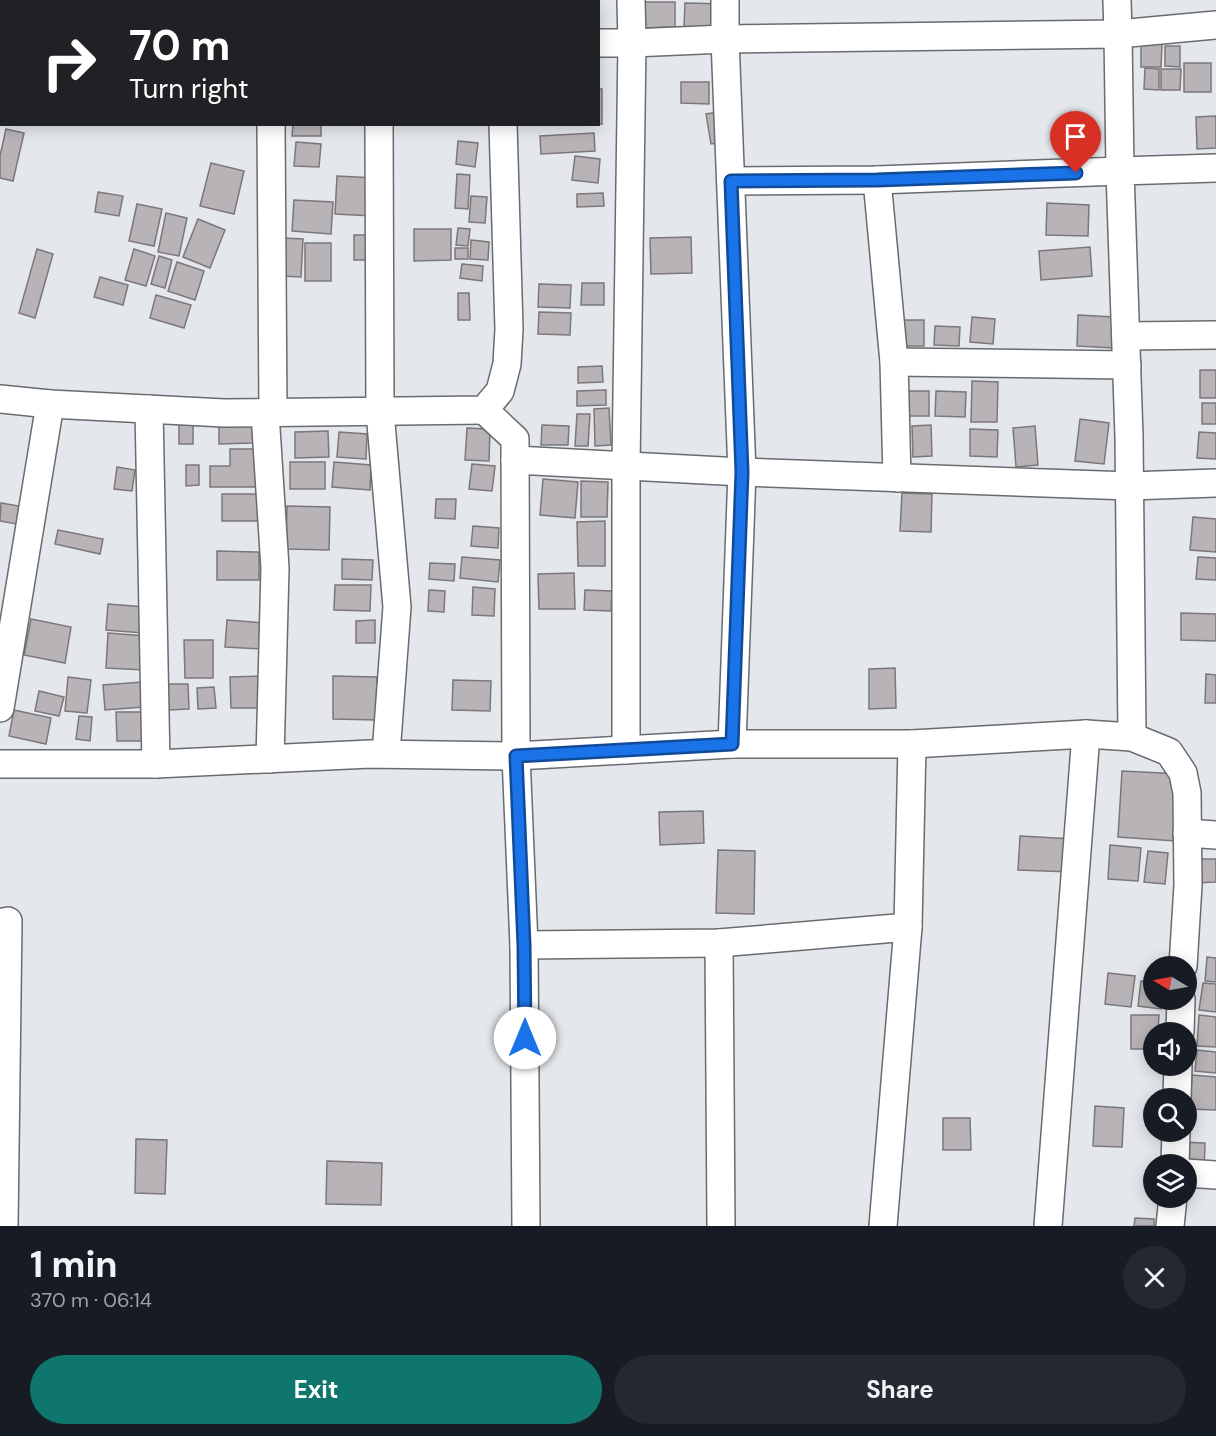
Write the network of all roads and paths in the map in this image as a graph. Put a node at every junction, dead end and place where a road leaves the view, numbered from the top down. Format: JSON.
{"nodes":[{"id":1,"x":631,"y":0,"type":"edge"},
{"id":2,"x":724,"y":0,"type":"edge"},
{"id":3,"x":1117,"y":0,"type":"edge"},
{"id":4,"x":1216,"y":25,"type":"edge"},
{"id":5,"x":1118,"y":34,"type":"junction"},
{"id":6,"x":725,"y":39,"type":"junction"},
{"id":7,"x":600,"y":43,"type":"edge"},
{"id":8,"x":632,"y":43,"type":"junction"},
{"id":9,"x":271,"y":126,"type":"edge"},
{"id":10,"x":379,"y":126,"type":"edge"},
{"id":11,"x":503,"y":126,"type":"edge"},
{"id":12,"x":1216,"y":168,"type":"edge"},
{"id":13,"x":1120,"y":171,"type":"junction"},
{"id":14,"x":877,"y":180,"type":"junction"},
{"id":15,"x":731,"y":181,"type":"junction"},
{"id":16,"x":1216,"y":335,"type":"edge"},
{"id":17,"x":1126,"y":336,"type":"junction"},
{"id":18,"x":894,"y":363,"type":"junction"},
{"id":19,"x":1127,"y":366,"type":"junction"},
{"id":20,"x":0,"y":399,"type":"edge"},
{"id":21,"x":50,"y":404,"type":"junction"},
{"id":22,"x":149,"y":408,"type":"junction"},
{"id":23,"x":484,"y":410,"type":"junction"},
{"id":24,"x":380,"y":412,"type":"junction"},
{"id":25,"x":269,"y":413,"type":"junction"},
{"id":26,"x":515,"y":460,"type":"junction"},
{"id":27,"x":626,"y":466,"type":"junction"},
{"id":28,"x":742,"y":472,"type":"junction"},
{"id":29,"x":897,"y":478,"type":"junction"},
{"id":30,"x":1216,"y":483,"type":"edge"},
{"id":31,"x":1130,"y":486,"type":"junction"},
{"id":32,"x":9,"y":603,"type":"edge"},
{"id":33,"x":0,"y":708,"type":"edge"},
{"id":34,"x":1086,"y":734,"type":"junction"},
{"id":35,"x":1132,"y":737,"type":"junction"},
{"id":36,"x":732,"y":744,"type":"junction"},
{"id":37,"x":912,"y":744,"type":"junction"},
{"id":38,"x":626,"y":750,"type":"junction"},
{"id":39,"x":386,"y":754,"type":"junction"},
{"id":40,"x":516,"y":756,"type":"junction"},
{"id":41,"x":270,"y":759,"type":"junction"},
{"id":42,"x":0,"y":764,"type":"edge"},
{"id":43,"x":156,"y":764,"type":"junction"},
{"id":44,"x":1187,"y":833,"type":"junction"},
{"id":45,"x":1216,"y":835,"type":"edge"},
{"id":46,"x":0,"y":923,"type":"edge"},
{"id":47,"x":908,"y":927,"type":"junction"},
{"id":48,"x":719,"y":943,"type":"junction"},
{"id":49,"x":524,"y":945,"type":"junction"},
{"id":50,"x":1184,"y":956,"type":"edge"},
{"id":51,"x":1197,"y":1174,"type":"edge"},
{"id":52,"x":1216,"y":1175,"type":"edge"},
{"id":53,"x":1172,"y":1208,"type":"edge"},
{"id":54,"x":4,"y":1226,"type":"edge"},
{"id":55,"x":526,"y":1226,"type":"edge"},
{"id":56,"x":721,"y":1226,"type":"edge"},
{"id":57,"x":883,"y":1226,"type":"edge"},
{"id":58,"x":1048,"y":1226,"type":"edge"},
{"id":59,"x":1170,"y":1226,"type":"edge"}],
"edges":[{"from":1,"to":8,"type":"street"},
{"from":2,"to":6,"type":"street"},
{"from":3,"to":5,"type":"street"},
{"from":4,"to":5,"type":"street"},
{"from":5,"to":6,"type":"street"},
{"from":5,"to":13,"type":"street"},
{"from":6,"to":8,"type":"street"},
{"from":6,"to":15,"type":"street"},
{"from":7,"to":8,"type":"street"},
{"from":8,"to":27,"type":"street"},
{"from":9,"to":25,"type":"street"},
{"from":10,"to":24,"type":"street"},
{"from":11,"to":23,"type":"street"},
{"from":12,"to":13,"type":"street"},
{"from":13,"to":14,"type":"street"},
{"from":13,"to":17,"type":"street"},
{"from":14,"to":15,"type":"street"},
{"from":14,"to":18,"type":"street"},
{"from":15,"to":28,"type":"street"},
{"from":16,"to":17,"type":"street"},
{"from":17,"to":19,"type":"street"},
{"from":18,"to":19,"type":"street"},
{"from":18,"to":29,"type":"street"},
{"from":19,"to":31,"type":"street"},
{"from":20,"to":21,"type":"street"},
{"from":21,"to":22,"type":"street"},
{"from":21,"to":32,"type":"street"},
{"from":22,"to":25,"type":"street"},
{"from":22,"to":43,"type":"street"},
{"from":23,"to":24,"type":"street"},
{"from":23,"to":26,"type":"street"},
{"from":24,"to":25,"type":"street"},
{"from":24,"to":39,"type":"street"},
{"from":25,"to":41,"type":"street"},
{"from":26,"to":27,"type":"street"},
{"from":26,"to":40,"type":"street"},
{"from":27,"to":28,"type":"street"},
{"from":27,"to":38,"type":"street"},
{"from":28,"to":29,"type":"street"},
{"from":28,"to":36,"type":"street"},
{"from":29,"to":31,"type":"street"},
{"from":30,"to":31,"type":"street"},
{"from":31,"to":35,"type":"street"},
{"from":32,"to":33,"type":"street"},
{"from":34,"to":35,"type":"street"},
{"from":34,"to":37,"type":"street"},
{"from":34,"to":58,"type":"street"},
{"from":35,"to":44,"type":"street"},
{"from":36,"to":37,"type":"street"},
{"from":36,"to":38,"type":"street"},
{"from":37,"to":47,"type":"street"},
{"from":38,"to":40,"type":"street"},
{"from":39,"to":40,"type":"street"},
{"from":39,"to":41,"type":"street"},
{"from":40,"to":49,"type":"street"},
{"from":41,"to":43,"type":"street"},
{"from":42,"to":43,"type":"street"},
{"from":44,"to":45,"type":"street"},
{"from":44,"to":50,"type":"street"},
{"from":46,"to":54,"type":"street"},
{"from":47,"to":48,"type":"street"},
{"from":47,"to":57,"type":"street"},
{"from":48,"to":49,"type":"street"},
{"from":48,"to":56,"type":"street"},
{"from":49,"to":55,"type":"street"},
{"from":51,"to":52,"type":"street"},
{"from":53,"to":59,"type":"street"}]}
